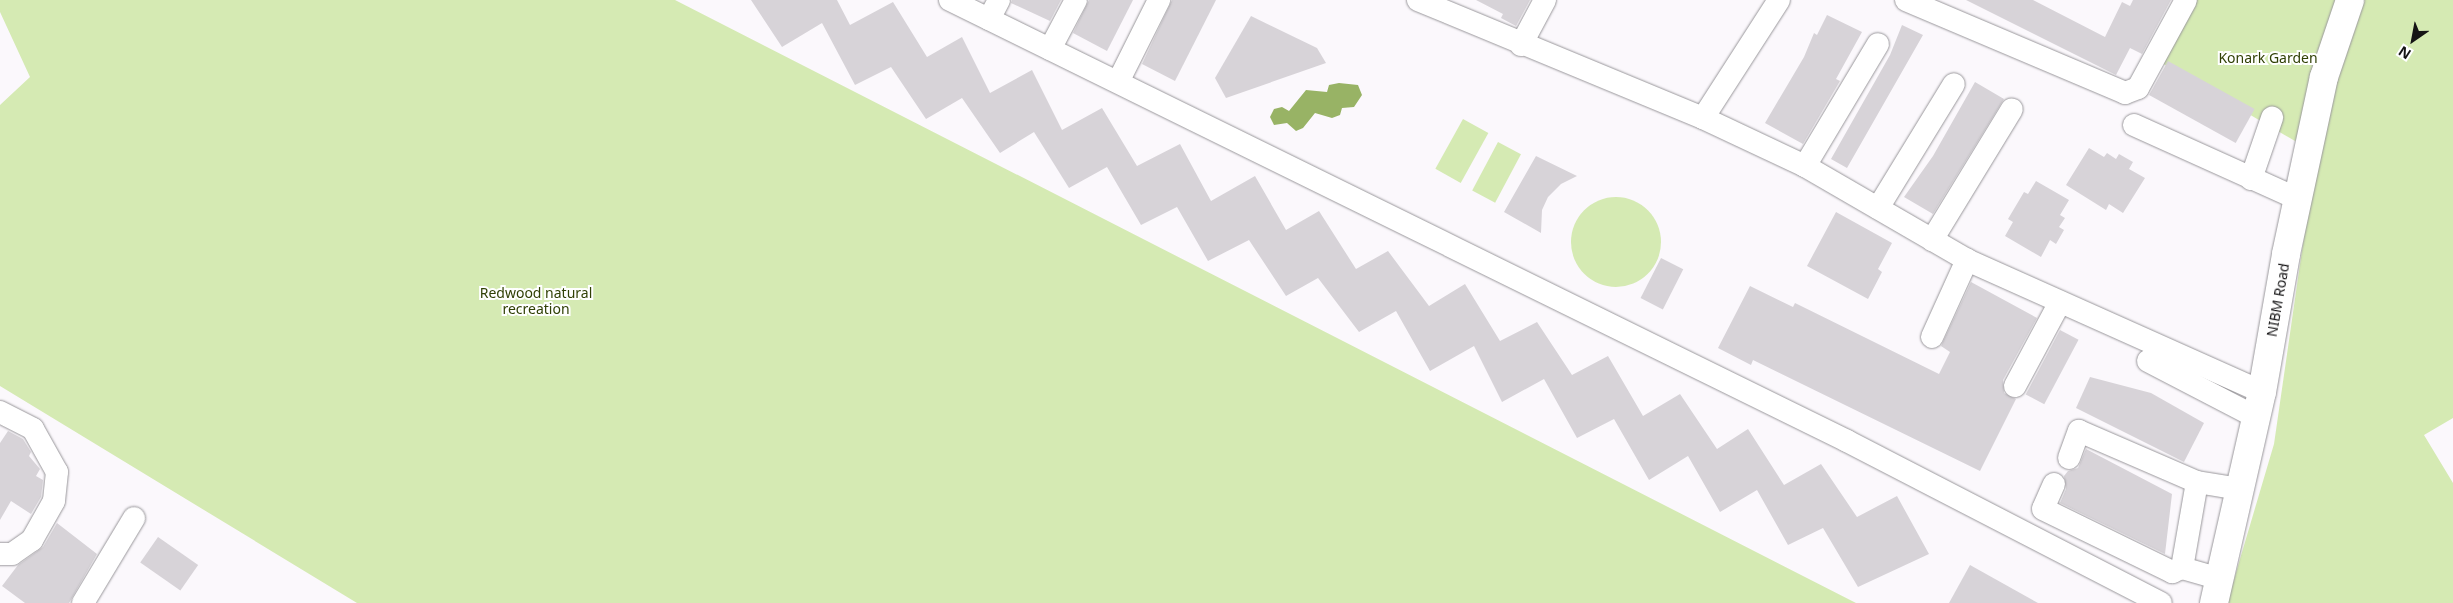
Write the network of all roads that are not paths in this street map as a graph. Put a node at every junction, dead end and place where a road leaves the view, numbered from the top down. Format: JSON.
{"nodes":[{"id":1,"x":950,"y":0,"type":"edge"},
{"id":2,"x":1076,"y":0,"type":"edge"},
{"id":3,"x":1159,"y":0,"type":"edge"},
{"id":4,"x":1418,"y":0,"type":"edge"},
{"id":5,"x":1545,"y":0,"type":"edge"},
{"id":6,"x":1780,"y":0,"type":"edge"},
{"id":7,"x":1906,"y":0,"type":"edge"},
{"id":8,"x":2186,"y":0,"type":"edge"},
{"id":9,"x":2350,"y":0,"type":"edge"},
{"id":10,"x":994,"y":10,"type":"edge"},
{"id":11,"x":1878,"y":44,"type":"dead end"},
{"id":12,"x":1521,"y":45,"type":"junction"},
{"id":13,"x":1050,"y":49,"type":"junction"},
{"id":14,"x":1118,"y":82,"type":"junction"},
{"id":15,"x":1954,"y":84,"type":"dead end"},
{"id":16,"x":2012,"y":109,"type":"dead end"},
{"id":17,"x":1703,"y":118,"type":"junction"},
{"id":18,"x":2272,"y":118,"type":"dead end"},
{"id":19,"x":2134,"y":125,"type":"dead end"},
{"id":20,"x":1806,"y":166,"type":"junction"},
{"id":21,"x":2251,"y":179,"type":"junction"},
{"id":22,"x":2298,"y":199,"type":"junction"},
{"id":23,"x":1878,"y":208,"type":"junction"},
{"id":24,"x":1932,"y":240,"type":"junction"},
{"id":25,"x":1968,"y":260,"type":"junction"},
{"id":26,"x":2060,"y":302,"type":"junction"},
{"id":27,"x":1932,"y":337,"type":"dead end"},
{"id":28,"x":2148,"y":362,"type":"dead end"},
{"id":29,"x":2015,"y":386,"type":"dead end"},
{"id":30,"x":2259,"y":405,"type":"junction"},
{"id":31,"x":0,"y":412,"type":"edge"},
{"id":32,"x":2068,"y":458,"type":"dead end"},
{"id":33,"x":2197,"y":482,"type":"junction"},
{"id":34,"x":2054,"y":484,"type":"dead end"},
{"id":35,"x":2240,"y":489,"type":"junction"},
{"id":36,"x":134,"y":518,"type":"dead end"},
{"id":37,"x":0,"y":554,"type":"edge"},
{"id":38,"x":2182,"y":568,"type":"junction"},
{"id":39,"x":2217,"y":591,"type":"edge"},
{"id":40,"x":83,"y":603,"type":"edge"},
{"id":41,"x":2161,"y":603,"type":"edge"}],
"edges":[{"from":1,"to":10,"type":"street"},
{"from":2,"to":13,"type":"street"},
{"from":3,"to":14,"type":"street"},
{"from":4,"to":12,"type":"street"},
{"from":5,"to":12,"type":"street"},
{"from":6,"to":17,"type":"street"},
{"from":7,"to":8,"type":"street"},
{"from":9,"to":22,"type":"main road","name":"NIBM Road"},
{"from":10,"to":13,"type":"street"},
{"from":11,"to":20,"type":"street"},
{"from":12,"to":17,"type":"street"},
{"from":13,"to":14,"type":"street"},
{"from":14,"to":41,"type":"street"},
{"from":15,"to":23,"type":"street"},
{"from":16,"to":24,"type":"street"},
{"from":17,"to":20,"type":"street"},
{"from":18,"to":21,"type":"street"},
{"from":19,"to":21,"type":"street"},
{"from":20,"to":23,"type":"street"},
{"from":21,"to":22,"type":"street"},
{"from":22,"to":30,"type":"main road","name":"NIBM Road"},
{"from":23,"to":24,"type":"street"},
{"from":24,"to":25,"type":"street"},
{"from":25,"to":26,"type":"street"},
{"from":25,"to":27,"type":"street"},
{"from":26,"to":29,"type":"street"},
{"from":26,"to":30,"type":"street"},
{"from":28,"to":30,"type":"street"},
{"from":30,"to":35,"type":"main road","name":"NIBM Road"},
{"from":31,"to":37,"type":"street"},
{"from":32,"to":33,"type":"street"},
{"from":33,"to":35,"type":"street"},
{"from":33,"to":38,"type":"street"},
{"from":34,"to":38,"type":"street"},
{"from":35,"to":39,"type":"main road","name":"NIBM Road"},
{"from":36,"to":40,"type":"street"},
{"from":38,"to":39,"type":"street"}]}
